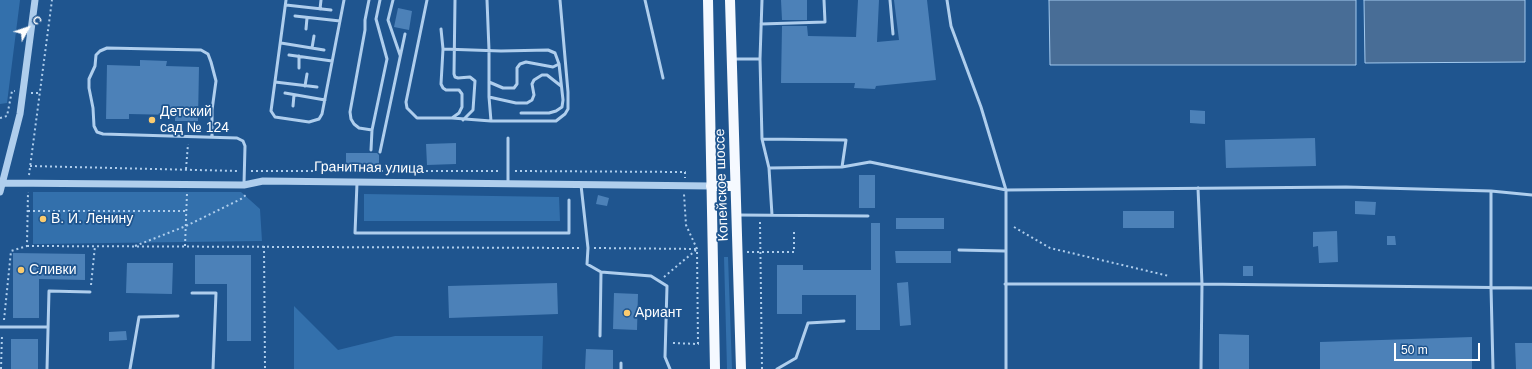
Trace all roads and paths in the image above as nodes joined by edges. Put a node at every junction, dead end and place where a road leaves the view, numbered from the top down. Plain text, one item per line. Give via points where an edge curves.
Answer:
1 (36, 0) edge
2 (286, 0) edge
3 (321, 0) edge
4 (344, 0) edge
5 (368, 0) edge
6 (380, 0) edge
7 (392, 0) edge
8 (427, 0) edge
9 (454, 0) edge
10 (487, 0) edge
11 (560, 0) edge
12 (645, 0) edge
13 (708, 0) edge
14 (730, 0) edge
15 (762, 0) edge
16 (824, 0) edge
17 (890, 0) edge
18 (947, 0) edge
19 (286, 5) junction
20 (320, 9) junction
21 (331, 10) dead end
22 (295, 16) dead end
23 (307, 18) junction
24 (340, 21) junction
25 (761, 24) junction
26 (306, 29) dead end
27 (441, 29) dead end
28 (405, 34) dead end
29 (893, 34) dead end
30 (314, 36) dead end
31 (281, 44) junction
32 (312, 48) junction
33 (443, 49) junction
34 (455, 49) junction
35 (324, 50) dead end
36 (489, 50) junction
37 (289, 55) dead end
38 (299, 56) junction
39 (400, 56) junction
40 (731, 58) junction
41 (760, 59) junction
42 (332, 62) junction
43 (559, 64) junction
44 (298, 68) dead end
45 (307, 74) dead end
46 (663, 78) dead end
47 (275, 82) junction
48 (489, 82) junction
49 (305, 86) junction
50 (561, 86) junction
51 (317, 87) dead end
52 (285, 93) dead end
53 (294, 95) junction
54 (489, 97) junction
55 (325, 100) junction
56 (292, 106) dead end
57 (521, 113) dead end
58 (452, 118) junction
59 (463, 120) junction
60 (491, 121) junction
61 (372, 130) junction
62 (188, 136) junction
63 (212, 137) junction
64 (508, 138) dead end
65 (762, 140) junction
66 (371, 150) dead end
67 (380, 152) dead end
68 (842, 167) junction
69 (769, 168) junction
70 (186, 169) dead end
71 (263, 181) junction
72 (357, 182) junction
73 (3, 183) junction
74 (508, 184) junction
75 (581, 184) junction
76 (187, 185) junction
77 (244, 185) junction
78 (711, 186) junction
79 (735, 186) junction
80 (1198, 188) junction
81 (1006, 190) junction
82 (1491, 191) junction
83 (0, 192) edge
84 (1532, 195) edge
85 (568, 200) dead end
86 (28, 211) dead end
87 (186, 211) junction
88 (736, 215) junction
89 (760, 215) junction
90 (772, 215) junction
91 (868, 216) dead end
92 (1006, 223) junction
93 (186, 226) junction
94 (794, 232) dead end
95 (27, 246) dead end
96 (95, 246) junction
97 (134, 246) junction
98 (186, 246) junction
99 (264, 246) junction
100 (588, 248) junction
101 (697, 249) junction
102 (959, 250) dead end
103 (761, 251) junction
104 (1005, 251) junction
105 (738, 252) junction
106 (601, 272) junction
107 (1172, 276) dead end
108 (659, 281) junction
109 (1005, 284) junction
110 (1202, 284) junction
111 (1491, 287) junction
112 (1532, 288) edge
113 (90, 292) joint
114 (192, 293) dead end
115 (178, 316) dead end
116 (844, 321) dead end
117 (0, 327) edge
118 (48, 328) junction
119 (600, 336) dead end
120 (666, 343) junction
121 (621, 363) dead end
122 (47, 369) edge
123 (130, 369) edge
124 (213, 369) edge
125 (265, 369) edge
126 (621, 369) edge
127 (670, 369) edge
128 (715, 369) edge
129 (741, 369) edge
130 (762, 369) edge
131 (777, 369) edge
132 (1006, 369) edge
133 (1201, 369) edge
134 (1493, 369) edge

1 - 73 street via 21,107
2 - 19 lane
3 - 20 lane
4 - 24 lane
5 - 61 lane via 350,112 354,124
6 - 61 lane via 376,19 387,59
7 - 39 lane via 388,20
8 - 58 lane via 406,102 407,108 417,118
9 - 34 lane
10 - 36 lane
11 - 60 lane via 568,109 556,121
12 - 46 lane
13 - 78 main road, Копейское шоссе
14 - 40 main road, Копейское шоссе
15 - 25 lane
16 - 25 lane via 825,22
17 - 29 lane
18 - 81 lane via 951,26
19 - 20 lane
19 - 31 lane
20 - 21 lane
22 - 23 lane
23 - 24 lane
23 - 26 lane
24 - 42 lane
25 - 41 lane
27 - 33 lane
28 - 39 lane
30 - 32 lane
31 - 32 lane
31 - 47 lane
32 - 35 lane
33 - 34 lane
33 - 58 lane via 441,84 446,90 459,90 462,94 462,107
34 - 36 lane
34 - 59 lane via 455,77 470,77 475,81 473,110
36 - 43 lane via 548,50 555,53
36 - 48 lane
37 - 38 lane
38 - 42 lane
38 - 44 lane
39 - 67 lane
40 - 41 lane
40 - 79 main road, Копейское шоссе
41 - 65 lane
42 - 55 lane
43 - 48 lane via 553,67 526,62 520,64 514,88 503,88
43 - 50 lane
45 - 49 lane
47 - 49 lane
47 - 55 lane via 271,111 275,117 314,121 322,114
48 - 54 lane
49 - 51 lane
50 - 54 lane via 542,74 534,80 534,95 527,103
50 - 57 lane via 562,106 556,111
52 - 53 lane
53 - 55 lane
53 - 56 lane
54 - 60 lane
58 - 59 lane
59 - 60 lane
61 - 66 lane
62 - 63 lane
62 - 63 lane via 97,132 89,88 96,55 107,48 201,50 208,54 216,81
62 - 70 path
63 - 77 lane via 237,138 243,141
64 - 74 lane
65 - 68 lane via 846,140
65 - 69 lane
68 - 69 lane
68 - 81 lane via 870,162
69 - 90 lane
71 - 72 street, Гранитная улица
71 - 77 street, Гранитная улица
71 - 93 path via 241,199
72 - 74 street, Гранитная улица
72 - 85 lane via 355,233 569,233
73 - 76 street, Гранитная улица
73 - 83 street
74 - 75 street, Гранитная улица
75 - 78 street, Гранитная улица
75 - 100 lane
76 - 77 street, Гранитная улица
76 - 87 path
78 - 79 main road, Гранитная улица
78 - 128 main road, Копейское шоссе
79 - 88 main road, Копейское шоссе
80 - 81 lane
80 - 82 lane via 1346,187
80 - 110 lane
81 - 92 lane
82 - 84 lane
82 - 111 lane
86 - 87 path
87 - 93 path
88 - 89 lane
88 - 105 main road, Копейское шоссе
89 - 90 lane
89 - 103 path
90 - 91 lane
92 - 104 lane
92 - 107 path via 1050,248
93 - 97 path
93 - 98 path
94 - 103 path via 794,252
95 - 96 path
96 - 97 path
96 - 113 path
97 - 98 path
98 - 99 path
99 - 100 path
99 - 125 path
100 - 101 path
100 - 106 lane via 587,264
101 - 108 path
101 - 120 path via 698,344
102 - 104 lane
103 - 105 path
103 - 130 path
104 - 109 lane
105 - 129 main road, Копейское шоссе
106 - 108 lane via 651,276
106 - 119 lane
108 - 120 lane via 667,286
109 - 110 lane
109 - 132 lane
110 - 111 lane
110 - 133 lane
111 - 112 lane
111 - 134 lane
113 - 118 lane via 49,291
114 - 124 lane via 216,293
115 - 123 lane via 139,317
116 - 131 lane via 808,323 796,358
117 - 118 lane
118 - 122 lane
120 - 127 lane via 665,357
121 - 126 lane

